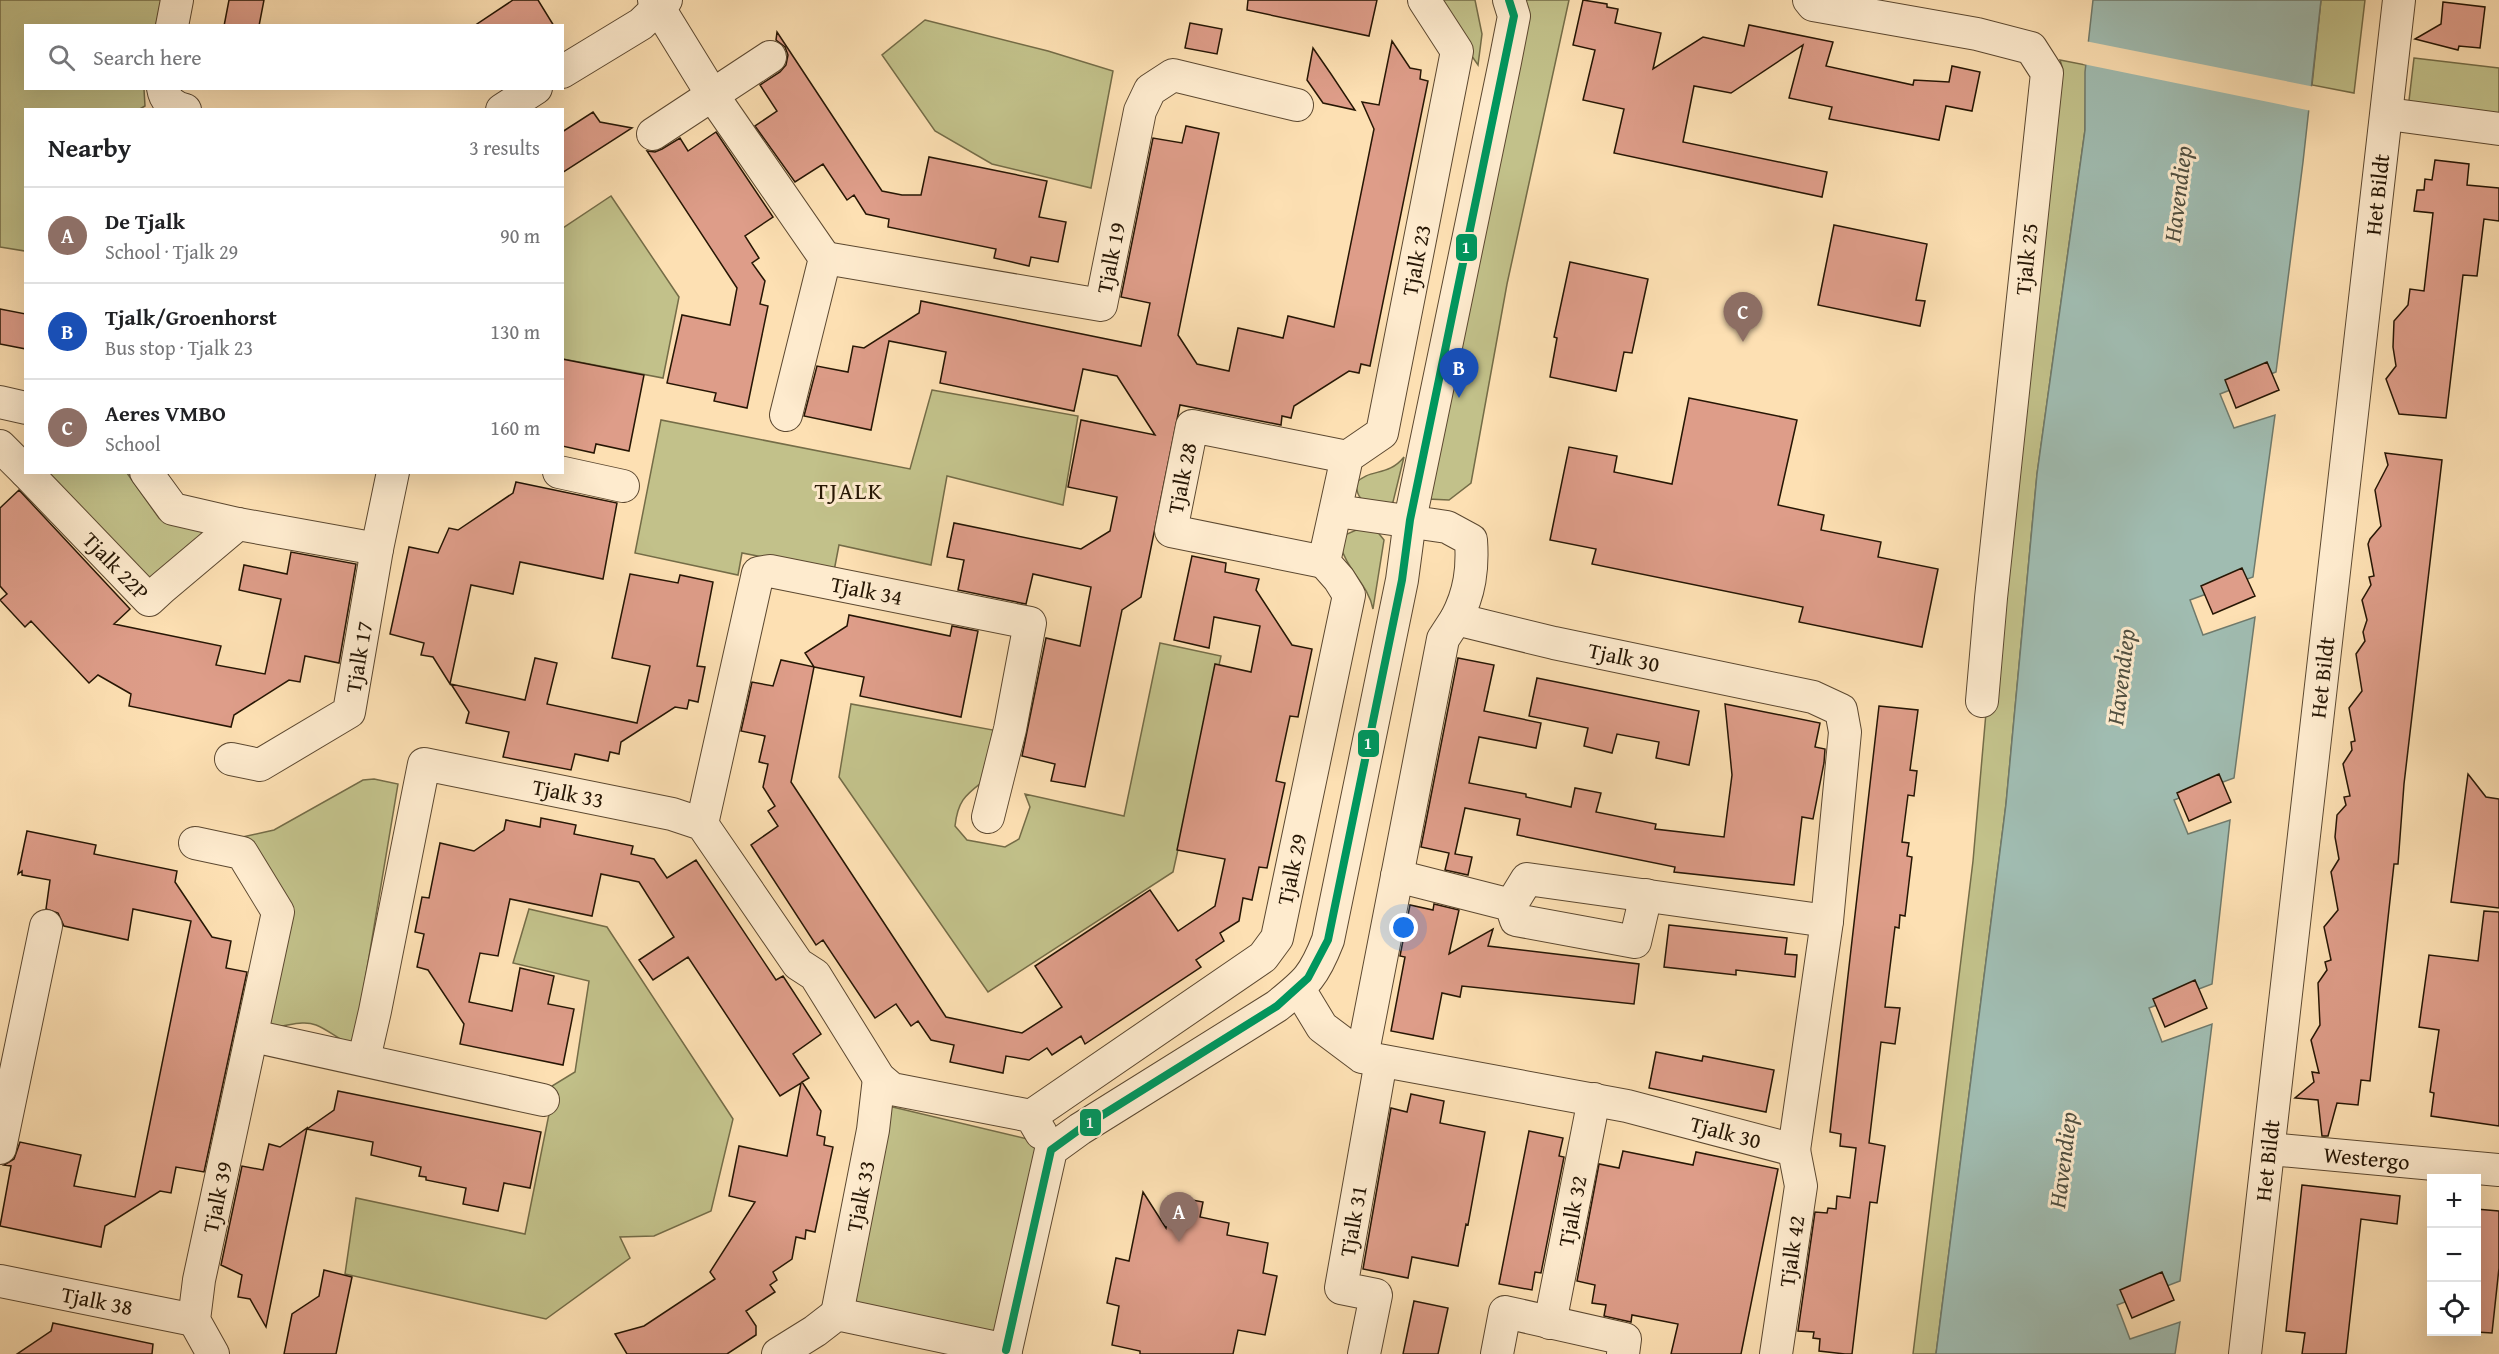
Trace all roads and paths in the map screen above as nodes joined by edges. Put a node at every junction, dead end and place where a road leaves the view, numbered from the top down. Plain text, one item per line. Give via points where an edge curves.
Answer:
1 (177, 0) edge
2 (1424, 0) edge
3 (1509, 0) edge
4 (1809, 0) edge
5 (2399, 0) edge
6 (659, 2) edge
7 (172, 24) edge
8 (770, 57) dead end
9 (564, 71) edge
10 (163, 90) edge
11 (533, 90) edge
12 (713, 96) junction
13 (1297, 105) dead end
14 (178, 108) edge
15 (505, 108) edge
16 (2388, 114) junction
17 (2499, 129) edge
18 (653, 134) dead end
19 (825, 258) junction
20 (0, 402) edge
21 (24, 408) edge
22 (786, 416) dead end
23 (0, 446) edge
24 (1347, 457) junction
25 (24, 463) edge
26 (564, 473) edge
27 (34, 474) edge
28 (147, 474) edge
29 (393, 474) edge
30 (623, 486) dead end
31 (1337, 511) junction
32 (1410, 520) junction
33 (238, 524) junction
34 (377, 549) junction
35 (1324, 562) junction
36 (1456, 619) junction
37 (1982, 701) dead end
38 (231, 759) dead end
39 (988, 818) dead end
40 (702, 824) junction
41 (195, 843) dead end
42 (1397, 876) junction
43 (1646, 895) junction
44 (1511, 905) junction
45 (1827, 921) junction
46 (46, 926) dead end
47 (1299, 989) junction
48 (253, 1036) junction
49 (364, 1059) junction
50 (1371, 1059) junction
51 (879, 1078) junction
52 (1594, 1099) junction
53 (543, 1100) dead end
54 (1031, 1116) junction
55 (0, 1149) edge
56 (2269, 1149) junction
57 (1051, 1150) junction
58 (1794, 1150) junction
59 (2499, 1170) edge
60 (0, 1281) edge
61 (837, 1314) junction
62 (194, 1320) junction
63 (1550, 1323) junction
64 (1008, 1352) edge
65 (213, 1354) edge
66 (778, 1354) edge
67 (1364, 1354) edge
68 (1497, 1354) edge
69 (1623, 1354) edge
70 (1776, 1354) edge
71 (2245, 1354) edge

1 - 7 street
2 - 24 street, Tjalk 23 via 1457,51 1382,433
3 - 32 street, Tjalk 23 via 1514,16 1506,62
4 - 37 street, Tjalk 25 via 1813,5 1977,34 2031,48 2047,74
5 - 16 street, Het Bildt
6 - 9 street via 641,24
6 - 12 street via 677,41
8 - 12 street
10 - 14 street
11 - 15 street
12 - 18 street
12 - 19 street
13 - 19 street, Tjalk 19 via 1173,75 1150,90 1140,111 1101,305
16 - 17 street
16 - 56 street, Het Bildt
19 - 22 street
20 - 21 street
23 - 25 street, Tjalk 22P
24 - 31 street
24 - 35 street, Tjalk 28 via 1192,426 1171,531
26 - 30 street
27 - 33 street, Tjalk 22P via 149,600
28 - 33 street via 173,509
29 - 34 street, Tjalk 17
31 - 32 street
31 - 35 street
32 - 36 street via 1447,527 1471,540 1473,563 1466,600
32 - 47 street via 1402,580 1328,940 1316,971
33 - 34 street
34 - 38 street, Tjalk 17 via 349,712 260,765
35 - 54 street, Tjalk 29 via 1349,595 1276,938 1263,957
36 - 42 street via 1443,639
36 - 45 street, Tjalk 30 via 1813,696 1841,710 1845,732
39 - 40 street, Tjalk 34 via 1010,729 1029,622 770,571 758,573
40 - 49 street, Tjalk 33 via 672,813 424,764
40 - 51 street via 798,964 815,975
41 - 48 street, Tjalk 39 via 242,854 278,912
42 - 44 street
42 - 50 street
43 - 44 street via 1527,879
43 - 44 street via 1635,942 1516,920
43 - 45 street
45 - 58 street, Tjalk 30
46 - 55 street
47 - 50 street, Tjalk 30 via 1322,1027
47 - 57 street
48 - 49 street
48 - 62 street, Tjalk 39 via 199,1280
49 - 53 street
50 - 52 street, Tjalk 30
50 - 67 street, Tjalk 31 via 1341,1288 1376,1295
51 - 54 street via 892,1089
51 - 61 street, Tjalk 33 via 873,1130
52 - 58 street, Tjalk 30
52 - 63 street, Tjalk 32
54 - 57 street
56 - 59 street, Westergo
56 - 71 street, Het Bildt
57 - 64 street
58 - 70 street, Tjalk 42 via 1801,1186
60 - 62 street, Tjalk 38
61 - 64 street
61 - 66 street
62 - 65 street
63 - 68 street via 1505,1312
63 - 69 street via 1625,1339

